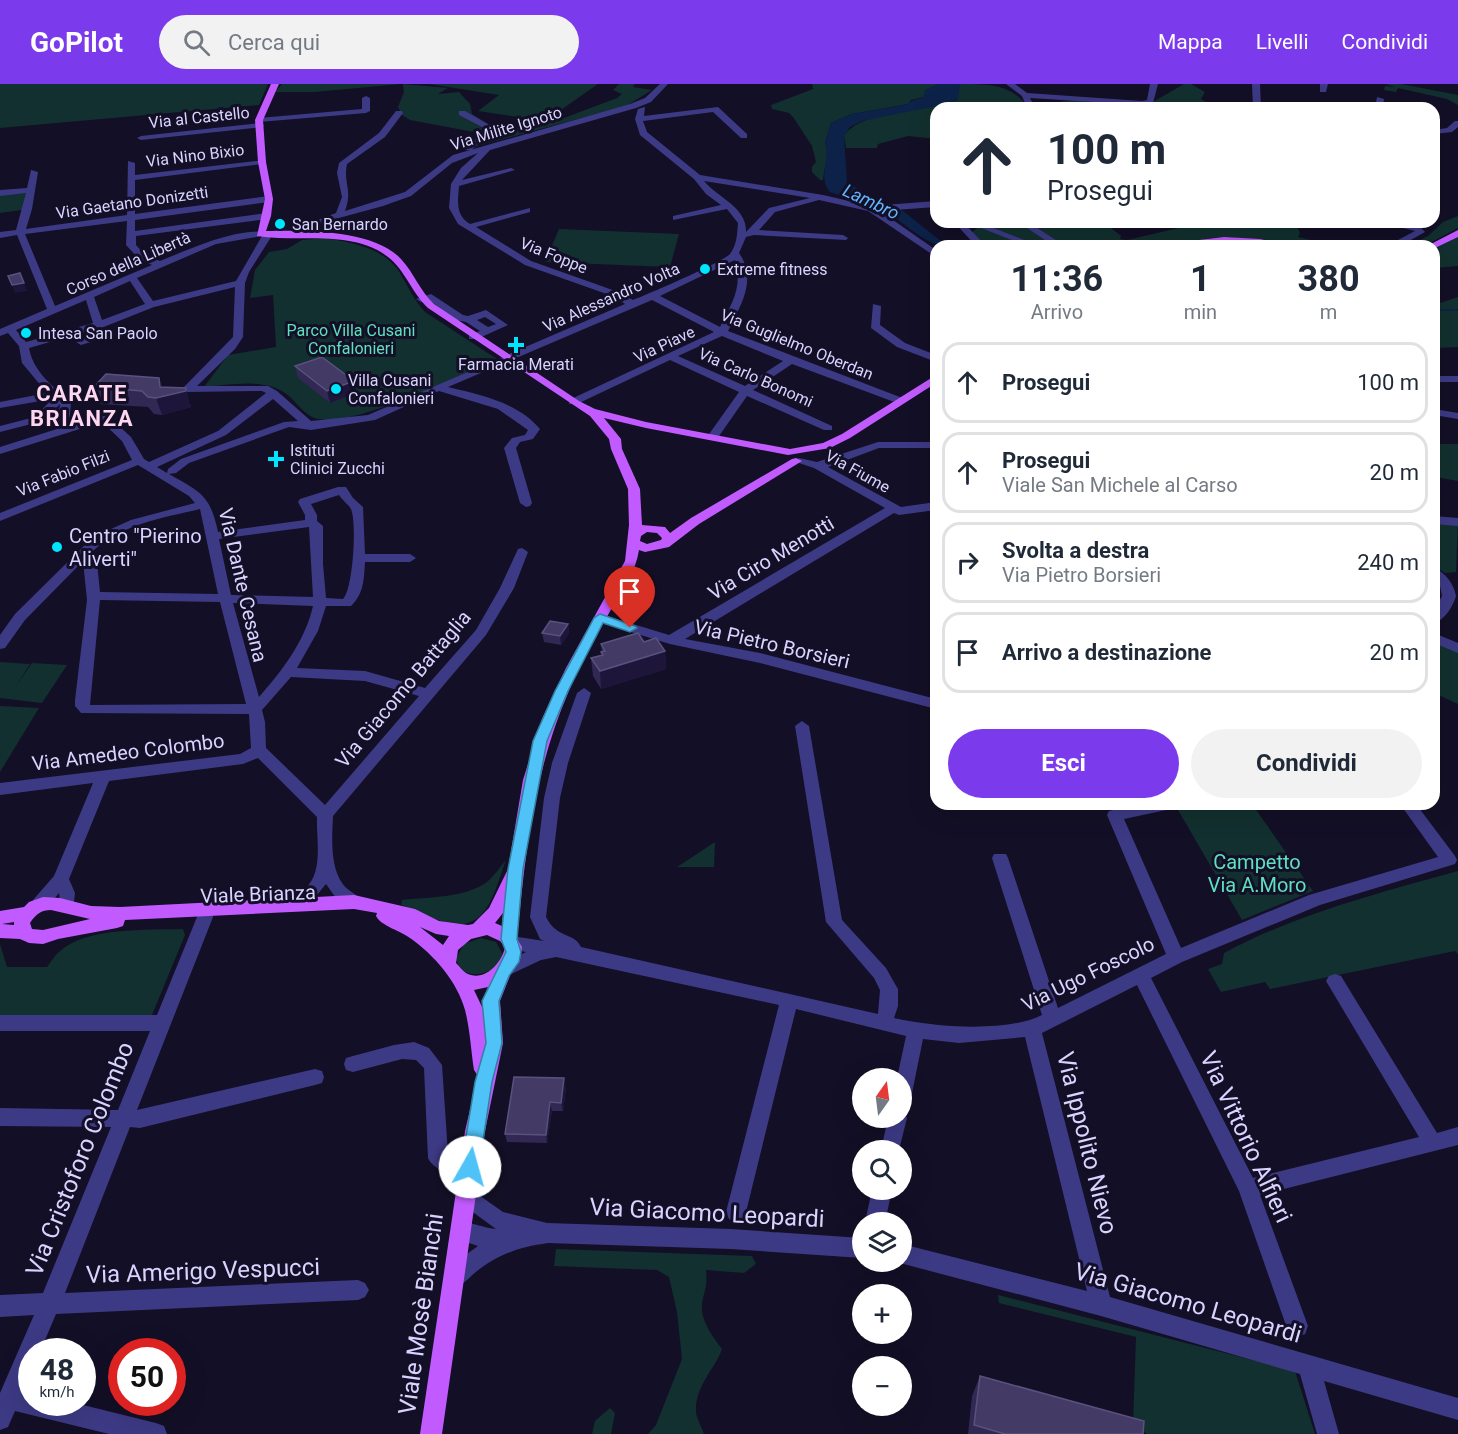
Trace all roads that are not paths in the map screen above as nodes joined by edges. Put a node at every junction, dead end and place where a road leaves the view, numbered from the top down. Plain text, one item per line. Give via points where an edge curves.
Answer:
1 (275, 84) edge
2 (664, 84) edge
3 (1010, 84) edge
4 (1154, 84) edge
5 (1256, 84) edge
6 (1025, 95) junction
7 (366, 98) dead end
8 (646, 101) junction
9 (1028, 102) edge
10 (1116, 102) edge
11 (1147, 102) edge
12 (1257, 102) edge
13 (399, 112) dead end
14 (462, 112) dead end
15 (639, 119) junction
16 (260, 123) junction
17 (1456, 127) edge
18 (1440, 131) edge
19 (744, 136) dead end
20 (141, 138) dead end
21 (491, 146) junction
22 (456, 157) junction
23 (262, 162) junction
24 (131, 163) dead end
25 (511, 170) dead end
26 (34, 172) dead end
27 (697, 177) junction
28 (131, 178) junction
29 (454, 184) junction
30 (30, 190) junction
31 (0, 193) edge
32 (823, 198) junction
33 (269, 199) junction
34 (930, 204) edge
35 (728, 206) junction
36 (875, 209) junction
37 (526, 210) dead end
38 (267, 216) junction
39 (339, 216) junction
40 (130, 217) junction
41 (676, 218) dead end
42 (213, 223) junction
43 (468, 227) junction
44 (964, 228) edge
45 (986, 228) edge
46 (1032, 228) edge
47 (1413, 228) edge
48 (20, 232) junction
49 (748, 233) junction
50 (1458, 233) edge
51 (131, 234) junction
52 (264, 234) junction
53 (294, 234) junction
54 (0, 235) edge
55 (843, 238) dead end
56 (975, 240) edge
57 (1019, 240) edge
58 (1050, 240) edge
59 (1210, 240) edge
60 (1246, 240) edge
61 (1405, 240) edge
62 (213, 242) junction
63 (1440, 242) edge
64 (930, 250) edge
65 (735, 254) junction
66 (161, 265) junction
67 (132, 277) junction
68 (240, 282) junction
69 (89, 296) junction
70 (652, 296) junction
71 (422, 298) junction
72 (632, 304) junction
73 (151, 305) junction
74 (876, 306) dead end
75 (53, 312) junction
76 (464, 318) junction
77 (97, 325) junction
78 (5, 331) edge
79 (487, 332) junction
80 (722, 332) junction
81 (473, 337) junction
82 (81, 342) dead end
83 (24, 346) junction
84 (507, 357) junction
85 (671, 357) junction
86 (930, 357) edge
87 (791, 360) junction
88 (1440, 379) edge
89 (1458, 380) edge
90 (930, 382) edge
91 (438, 388) junction
92 (746, 391) junction
93 (273, 393) junction
94 (57, 397) junction
95 (901, 401) junction
96 (0, 405) edge
97 (581, 407) junction
98 (1440, 413) edge
99 (1458, 417) edge
100 (307, 424) junction
101 (646, 425) junction
102 (828, 428) dead end
103 (0, 429) edge
104 (63, 430) junction
105 (319, 435) dead end
106 (713, 438) junction
107 (615, 441) junction
108 (930, 445) dead end
109 (0, 451) edge
110 (792, 457) junction
111 (818, 466) junction
112 (147, 467) junction
113 (175, 477) junction
114 (526, 503) dead end
115 (204, 504) junction
116 (930, 507) edge
117 (892, 509) junction
118 (0, 517) edge
119 (636, 517) junction
120 (1440, 520) edge
121 (695, 521) junction
122 (1458, 522) edge
123 (311, 523) junction
124 (653, 528) junction
125 (212, 536) junction
126 (633, 539) junction
127 (660, 546) junction
128 (522, 552) dead end
129 (86, 554) junction
130 (360, 558) junction
131 (410, 558) dead end
132 (630, 565) junction
133 (1440, 579) edge
134 (93, 596) junction
135 (225, 598) junction
136 (320, 602) junction
137 (1440, 613) edge
138 (600, 618) junction
139 (670, 640) junction
140 (1440, 640) edge
141 (0, 645) edge
142 (1458, 649) edge
143 (286, 672) junction
144 (584, 693) dead end
145 (429, 694) junction
146 (930, 702) edge
147 (254, 709) junction
148 (802, 726) dead end
149 (259, 750) junction
150 (103, 777) junction
151 (0, 789) edge
152 (1138, 810) edge
153 (1412, 810) edge
154 (325, 815) junction
155 (327, 857) junction
156 (1000, 858) dead end
157 (515, 869) junction
158 (61, 879) junction
159 (354, 902) junction
160 (290, 904) junction
161 (68, 907) junction
162 (34, 909) junction
163 (205, 917) junction
164 (0, 918) edge
165 (0, 930) edge
166 (473, 930) junction
167 (24, 932) junction
168 (57, 932) junction
169 (510, 941) junction
170 (558, 950) junction
171 (579, 953) junction
172 (1176, 957) junction
173 (447, 960) junction
174 (504, 972) junction
175 (1140, 974) junction
176 (460, 978) junction
177 (1335, 981) dead end
178 (789, 1000) junction
179 (1052, 1018) junction
180 (884, 1022) junction
181 (0, 1023) edge
182 (162, 1023) junction
183 (1032, 1029) junction
184 (916, 1031) junction
185 (354, 1064) dead end
186 (908, 1068) edge
187 (315, 1077) dead end
188 (484, 1082) junction
189 (0, 1117) edge
190 (124, 1118) junction
191 (1458, 1136) edge
192 (1432, 1142) junction
193 (470, 1167) junction
194 (1248, 1189) junction
195 (466, 1195) junction
196 (736, 1212) dead end
197 (461, 1231) junction
198 (548, 1233) junction
199 (518, 1238) junction
200 (852, 1247) edge
201 (912, 1257) edge
202 (454, 1278) junction
203 (358, 1290) dead end
204 (50, 1303) junction
205 (1101, 1305) junction
206 (0, 1306) edge
207 (1297, 1326) dead end
208 (1308, 1365) junction
209 (5, 1409) edge
210 (1458, 1409) edge
211 (156, 1434) edge
212 (431, 1434) edge
213 (1328, 1434) edge

1 - 16 main road
2 - 8 street, Via Milite Ignoto
3 - 6 street
4 - 11 street
5 - 12 street
6 - 9 street
6 - 10 street
7 - 16 street, Via al Castello via 366,111
8 - 15 street
8 - 21 street, Via Milite Ignoto
13 - 39 street via 382,135 343,163 346,196
14 - 22 street via 494,130
15 - 19 street via 715,109
15 - 27 street via 650,141
16 - 20 street, Via al Castello
16 - 23 main road
17 - 18 street
21 - 22 street, Via Milite Ignoto
21 - 29 street
22 - 39 street, Via Milite Ignoto via 408,194
23 - 28 street, Via Nino Bixio
23 - 33 main road
24 - 28 street
25 - 29 street
26 - 30 street
27 - 32 street
27 - 35 street
28 - 40 street
29 - 43 street, Via Foppe via 453,208
30 - 31 street
30 - 48 street
32 - 36 street
32 - 49 street via 772,210
33 - 38 main road
33 - 40 street, Via Gaetano Donizetti
34 - 36 street
35 - 41 street
35 - 49 street
36 - 64 street
37 - 43 street, Via Foppe
38 - 42 street
38 - 52 main road
39 - 53 street, Via Milite Ignoto
40 - 48 street, Via Gaetano Donizetti
40 - 51 street
42 - 51 street
42 - 62 street
43 - 72 street, Via Foppe via 528,263 618,295
44 - 56 street
45 - 57 street
46 - 58 street
47 - 61 street via 1420,232
48 - 54 street, Via Gaetano Donizetti
48 - 75 street
49 - 55 street
49 - 65 street
50 - 63 main road
51 - 66 street via 134,251
52 - 53 main road
52 - 62 street, Corso della Libertà
52 - 68 street
53 - 71 main road via 344,238 384,250 405,268
59 - 60 main road
62 - 66 street, Corso della Libertà
65 - 70 street, Via Alessandro Volta via 722,264
65 - 80 street, Via Piave via 744,282
66 - 67 street, Corso della Libertà
67 - 69 street, Corso della Libertà
67 - 73 street
68 - 73 street
68 - 93 street via 238,337 187,389 249,387
69 - 75 street, Corso della Libertà
69 - 77 street
70 - 72 street, Via Alessandro Volta
70 - 80 street, Via Guglielmo Oberdan
71 - 76 street via 431,297
71 - 81 main road
72 - 84 street, Via Alessandro Volta
73 - 77 street
74 - 86 street via 875,326 901,345
75 - 78 street, Corso della Libertà
76 - 79 street
76 - 79 street via 486,313 503,325
77 - 82 street via 100,336
77 - 83 street
78 - 83 street
79 - 81 street
80 - 85 street, Via Piave
80 - 87 street, Via Guglielmo Oberdan
81 - 84 main road
83 - 94 street via 27,363
84 - 91 street, Via Alessandro Volta
84 - 97 main road
85 - 92 street, Via Carlo Bonomi
85 - 97 street, Via Piave
87 - 92 street
87 - 95 street, Via Guglielmo Oberdan
88 - 89 street
90 - 95 main road
91 - 100 street, Via Alessandro Volta via 371,418
91 - 114 street via 487,400 525,418 534,429 529,437 516,440 510,448
92 - 102 street, Via Carlo Bonomi
92 - 106 street
93 - 100 street
93 - 112 street, Via Fabio Filzi via 222,433
94 - 96 street
94 - 103 street via 39,419
94 - 104 street via 66,403
95 - 110 main road via 846,436
97 - 101 main road
97 - 107 main road via 580,413 603,439
98 - 99 street
100 - 105 street
100 - 113 street, Via Alessandro Volta via 288,424 185,461
101 - 106 main road
101 - 107 main road via 627,428
104 - 109 street
104 - 112 street via 104,418 127,439
106 - 110 main road
107 - 119 main road via 634,491
108 - 111 street via 878,445
110 - 111 street, Via Fiume
110 - 121 main road via 770,476
111 - 117 street, Via Fiume
112 - 113 street, Via Dante Cesana
112 - 118 street, Via Fabio Filzi
113 - 115 street, Via Dante Cesana
115 - 125 street, Via Dante Cesana
115 - 129 street via 120,528 97,540
116 - 117 street, Via Fiume
117 - 139 street, Via Ciro Menotti
119 - 124 main road
119 - 126 main road
120 - 122 street
121 - 124 main road
121 - 127 main road
123 - 125 street
123 - 130 street via 304,502 342,490 357,507
123 - 136 street via 317,526
124 - 126 main road via 640,530
124 - 127 main road via 667,535
125 - 135 street, Via Dante Cesana
126 - 127 main road via 640,547
126 - 132 main road
127 - 132 main road
128 - 145 street, Via Giacomo Battaglia via 507,588 481,632
129 - 134 street via 92,561
129 - 141 street via 20,617
130 - 131 street
130 - 136 street via 352,600
132 - 138 main road
133 - 137 street via 1449,593 1449,603
134 - 135 street
134 - 147 street via 82,706 92,711
135 - 136 street
135 - 147 street, Via Dante Cesana
136 - 143 street via 316,621
138 - 139 street, Via Pietro Borsieri
138 - 157 main road via 565,682 540,741
139 - 146 street, Via Pietro Borsieri via 760,658
140 - 142 street
143 - 145 street via 365,676
143 - 147 street via 275,690
144 - 171 street via 552,798 538,917 546,934
145 - 154 street, Via Giacomo Battaglia
147 - 149 street, Via Dante Cesana
148 - 180 street via 834,922 889,988
149 - 150 street, Via Amedeo Colombo via 243,759
149 - 154 street
150 - 151 street, Via Amedeo Colombo
150 - 158 street
152 - 172 street via 1115,815
153 - 172 street, Via Ugo Foscolo via 1449,860 1315,900
154 - 155 street
155 - 159 street via 334,887
155 - 160 street via 315,890
156 - 179 street
157 - 166 main road via 495,912
157 - 169 main road
158 - 161 street
158 - 162 street
159 - 160 main road, Viale Brianza
159 - 166 main road, Viale Brianza via 415,916 436,927
160 - 161 main road, Viale Brianza via 120,914
161 - 162 main road, Viale Brianza via 55,902
161 - 168 main road via 67,923
162 - 164 main road, Viale Brianza
162 - 167 main road via 22,923
163 - 168 main road, Viale Brianza via 119,920
163 - 173 main road, Viale Brianza via 357,911 404,924
163 - 182 street, Via Cristoforo Colombo
165 - 167 main road, Viale Brianza
166 - 169 main road via 496,930
166 - 173 main road via 450,946
167 - 168 main road, Viale Brianza via 36,938
169 - 170 street, Via Ugo Foscolo
169 - 174 main road via 514,952
170 - 171 street, Via Ugo Foscolo
170 - 174 street, Via Ugo Foscolo via 538,954
171 - 178 street, Via Ugo Foscolo
172 - 175 street, Via Ugo Foscolo
173 - 176 main road via 451,971
174 - 176 main road via 486,981
174 - 188 main road, Viale Mosè Bianchi via 490,1001 494,1043
175 - 179 street, Via Ugo Foscolo
175 - 194 street, Via Vittorio Alfieri
176 - 188 main road, Viale Mosè Bianchi via 476,1017
177 - 192 street
178 - 180 street, Via Ugo Foscolo
178 - 196 street
179 - 183 street, Via Ugo Foscolo
180 - 184 street, Via Ugo Foscolo
181 - 182 street
182 - 190 street, Via Cristoforo Colombo
183 - 184 street, Via Ugo Foscolo via 959,1035
183 - 205 street, Via Ippolito Nievo
184 - 186 street
185 - 193 street via 401,1051 414,1050 426,1056 433,1065 438,1158
187 - 190 street via 145,1118
188 - 193 main road, Viale Mosè Bianchi
189 - 190 street
190 - 204 street, Via Cristoforo Colombo
191 - 192 street
192 - 194 street
193 - 195 main road, Viale Mosè Bianchi
194 - 207 street, Via Vittorio Alfieri
195 - 197 main road, Viale Mosè Bianchi
195 - 198 street, Via Giacomo Leopardi via 498,1220
197 - 199 street, Via Giacomo Leopardi via 483,1239
197 - 202 main road, Viale Mosè Bianchi
198 - 199 street, Via Giacomo Leopardi
198 - 200 street, Via Giacomo Leopardi
199 - 202 street, Via Giacomo Leopardi via 478,1256
201 - 205 street, Via Giacomo Leopardi
202 - 212 main road, Viale Mosè Bianchi
203 - 204 street, Via Amerigo Vespucci
204 - 206 street, Via Amerigo Vespucci
204 - 209 street, Via Cristoforo Colombo
205 - 208 street, Via Giacomo Leopardi
208 - 210 street, Via Giacomo Leopardi
208 - 213 street
209 - 211 street

